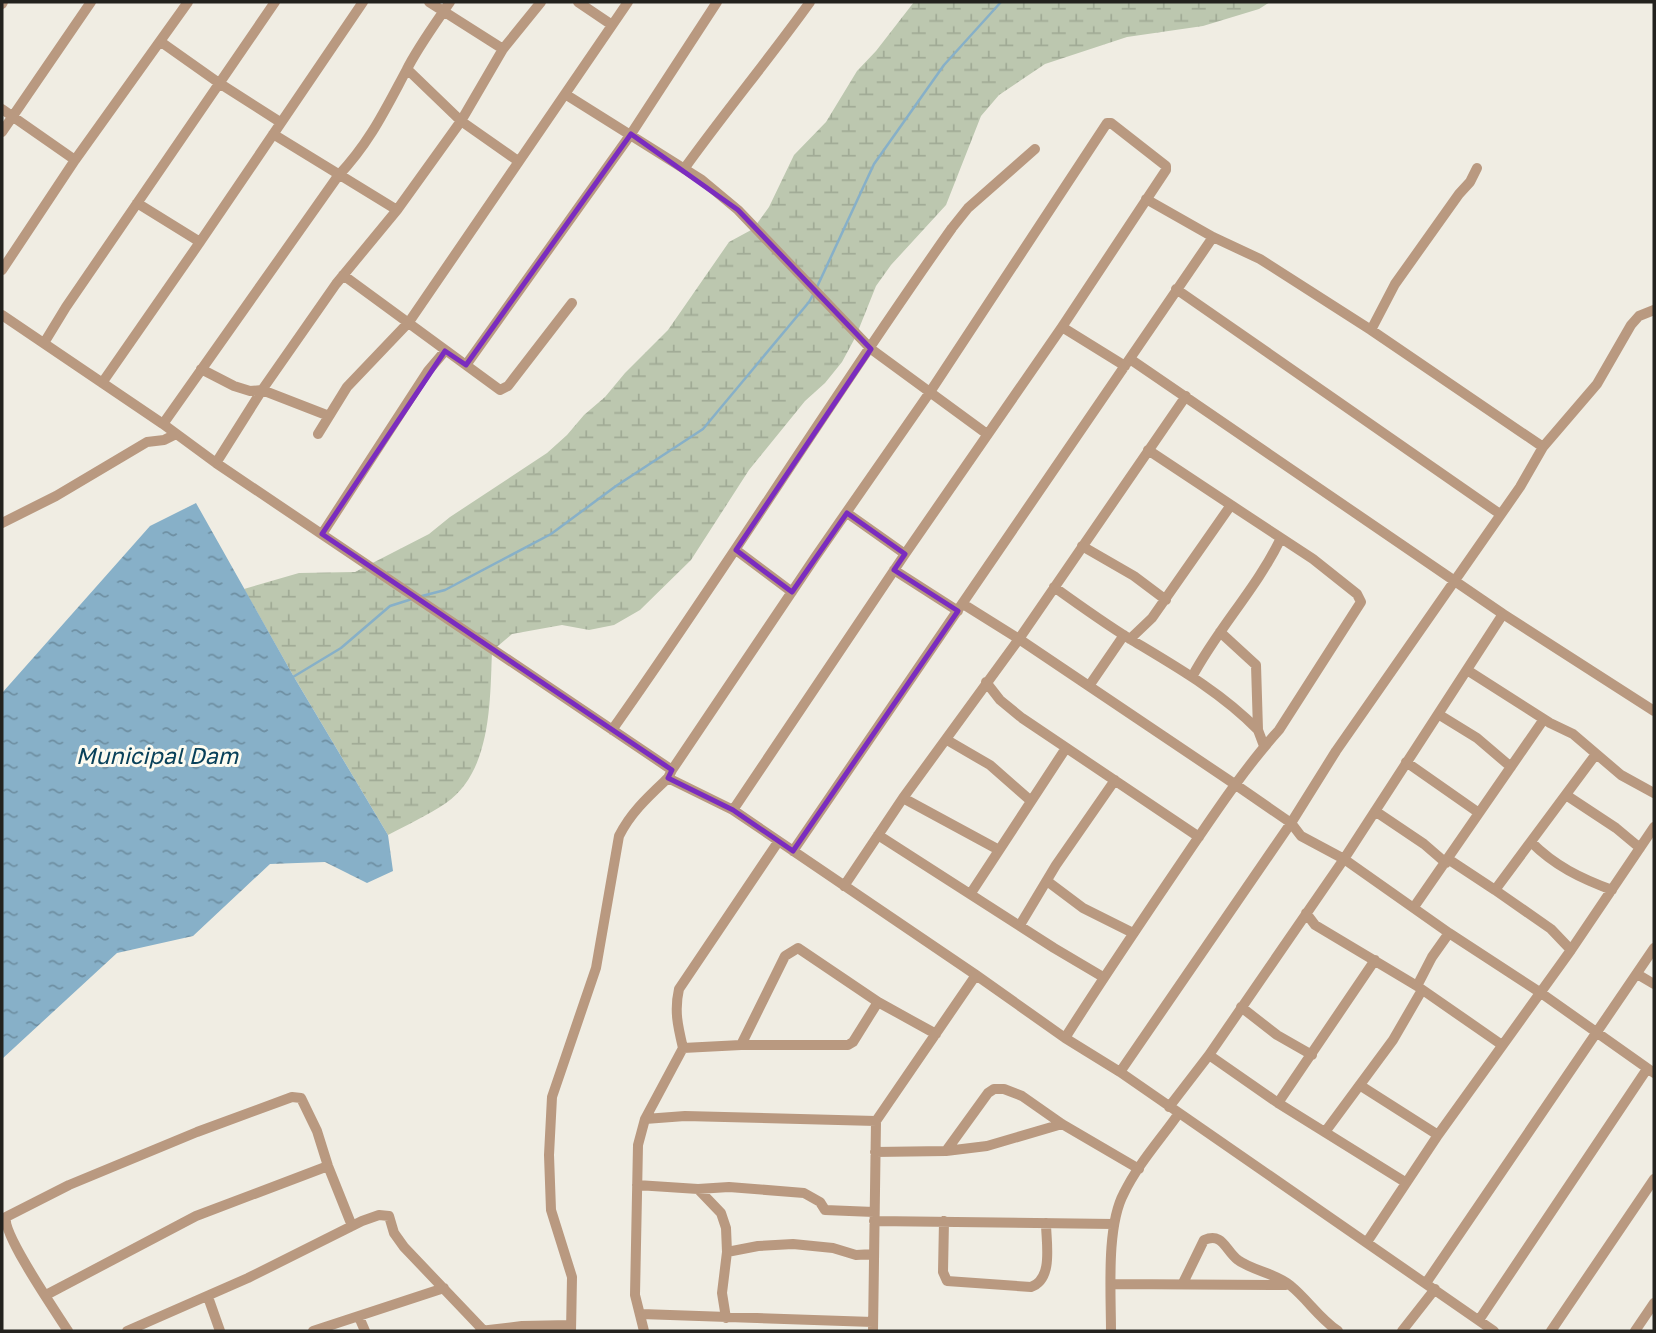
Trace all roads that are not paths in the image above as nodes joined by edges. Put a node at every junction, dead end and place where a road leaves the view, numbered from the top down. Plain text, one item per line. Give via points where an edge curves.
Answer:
1 (91, 2) edge
2 (188, 2) edge
3 (275, 2) edge
4 (363, 2) edge
5 (429, 2) edge
6 (541, 2) edge
7 (578, 2) edge
8 (628, 2) edge
9 (718, 2) edge
10 (810, 2) edge
11 (447, 6) edge
12 (612, 25) junction
13 (161, 42) junction
14 (503, 49) junction
15 (407, 69) junction
16 (219, 83) junction
17 (565, 94) junction
18 (2, 109) edge
19 (13, 117) junction
20 (461, 121) junction
21 (281, 122) junction
22 (2, 132) edge
23 (273, 134) junction
24 (631, 134) junction
25 (1035, 149) dead end
26 (75, 160) junction
27 (518, 161) junction
28 (1477, 168) dead end
29 (684, 169) junction
30 (338, 176) junction
31 (1146, 198) junction
32 (137, 203) junction
33 (397, 210) junction
34 (1213, 237) junction
35 (200, 242) junction
36 (2, 270) edge
37 (343, 275) junction
38 (1176, 289) junction
39 (572, 303) dead end
40 (1654, 310) edge
41 (2, 315) edge
42 (409, 322) junction
43 (1062, 327) junction
44 (1371, 330) junction
45 (44, 343) junction
46 (870, 349) junction
47 (444, 351) junction
48 (1128, 362) junction
49 (466, 365) junction
50 (201, 369) junction
51 (102, 383) junction
52 (262, 390) junction
53 (930, 392) junction
54 (1186, 396) junction
55 (329, 416) junction
56 (163, 424) junction
57 (987, 433) junction
58 (176, 434) junction
59 (318, 434) dead end
60 (1543, 447) junction
61 (1148, 450) junction
62 (215, 463) junction
63 (1231, 505) junction
64 (847, 513) junction
65 (1500, 514) junction
66 (2, 523) edge
67 (321, 534) junction
68 (1282, 538) junction
69 (1082, 546) junction
70 (736, 550) junction
71 (905, 554) junction
72 (894, 570) junction
73 (1456, 581) junction
74 (1054, 587) junction
75 (792, 592) junction
76 (1166, 600) junction
77 (960, 608) junction
78 (1503, 614) junction
79 (1220, 632) junction
80 (1127, 637) junction
81 (1019, 639) junction
82 (1466, 670) junction
83 (1192, 677) junction
84 (986, 682) junction
85 (1089, 686) junction
86 (1654, 711) edge
87 (1438, 714) junction
88 (1544, 719) junction
89 (612, 730) junction
90 (1258, 730) junction
91 (947, 740) junction
92 (1264, 746) junction
93 (1066, 748) junction
94 (1596, 754) junction
95 (1406, 762) junction
96 (1511, 767) junction
97 (670, 774) junction
98 (1115, 780) junction
99 (1236, 785) junction
100 (1654, 793) edge
101 (1566, 795) junction
102 (903, 797) junction
103 (1031, 801) junction
104 (733, 810) junction
105 (1375, 811) junction
106 (1479, 813) junction
107 (1290, 823) junction
108 (1654, 827) edge
109 (878, 835) junction
110 (1199, 836) junction
111 (778, 842) junction
112 (1531, 842) junction
113 (1640, 848) junction
114 (999, 850) junction
115 (793, 851) junction
116 (1344, 859) junction
117 (1447, 861) junction
118 (1047, 881) junction
119 (844, 886) junction
120 (1495, 890) junction
121 (1612, 890) junction
122 (971, 893) junction
123 (1414, 907) junction
124 (1306, 913) junction
125 (1020, 925) junction
126 (1133, 933) junction
127 (1449, 933) junction
128 (1654, 948) edge
129 (1571, 950) junction
130 (1376, 960) junction
131 (1637, 974) junction
132 (976, 975) junction
133 (1103, 977) junction
134 (1654, 985) edge
135 (1420, 988) junction
136 (1541, 993) junction
137 (878, 1002) junction
138 (1241, 1007) junction
139 (1596, 1032) junction
140 (936, 1034) junction
141 (1065, 1038) junction
142 (741, 1045) junction
143 (1502, 1045) junction
144 (683, 1048) junction
145 (1209, 1055) junction
146 (1312, 1055) junction
147 (1651, 1071) edge
148 (1120, 1072) junction
149 (1361, 1086) junction
150 (1278, 1103) junction
151 (1169, 1107) junction
152 (1180, 1113) junction
153 (645, 1119) junction
154 (876, 1121) junction
155 (1062, 1124) junction
156 (1325, 1132) junction
157 (1438, 1135) junction
158 (946, 1151) junction
159 (875, 1152) junction
160 (328, 1166) junction
161 (1139, 1169) junction
162 (1654, 1179) edge
163 (1405, 1182) junction
164 (637, 1185) junction
165 (698, 1189) junction
166 (874, 1217) junction
167 (944, 1221) junction
168 (1046, 1223) junction
169 (1114, 1224) junction
170 (352, 1226) junction
171 (1367, 1242) junction
172 (727, 1252) junction
173 (874, 1254) junction
174 (1183, 1283) junction
175 (1111, 1284) junction
176 (1290, 1285) junction
177 (1430, 1286) junction
178 (444, 1288) junction
179 (46, 1295) junction
180 (208, 1297) junction
181 (1654, 1303) edge
182 (641, 1314) junction
183 (359, 1317) junction
184 (726, 1318) junction
185 (1479, 1320) junction
186 (873, 1326) edge
187 (571, 1328) edge
188 (519, 1329) edge
189 (68, 1331) edge
190 (127, 1331) edge
191 (220, 1331) edge
192 (313, 1331) edge
193 (365, 1331) edge
194 (482, 1331) edge
195 (644, 1331) edge
196 (1111, 1331) edge
197 (1338, 1331) edge
198 (1402, 1331) edge
199 (1494, 1331) edge
200 (1551, 1331) edge
201 (1635, 1331) edge

1 - 19 street
2 - 13 street
3 - 16 street
4 - 21 street
5 - 11 street
6 - 14 street
7 - 12 street
8 - 12 street
9 - 24 street
10 - 29 street
11 - 14 street
11 - 15 street
12 - 17 street
13 - 16 street
13 - 26 street
14 - 20 street
15 - 20 street
15 - 30 street via 375,131
16 - 21 street
16 - 32 street
17 - 24 street
17 - 27 street
18 - 19 street
19 - 22 street
19 - 26 street
20 - 27 street
20 - 33 street
21 - 23 street
23 - 30 street
23 - 35 street
24 - 29 street
24 - 49 street
25 - 46 street via 968,208
26 - 36 street
27 - 42 street
28 - 44 street via 1395,284
29 - 46 street via 738,210
30 - 33 street
30 - 50 street
31 - 34 street
31 - 43 street
31 - 53 street via 1167,166 1107,123
32 - 35 street
32 - 45 street
33 - 37 street
34 - 38 street
34 - 44 street via 1260,259
35 - 51 street
37 - 42 street
37 - 52 street
38 - 48 street
38 - 65 street
39 - 49 street via 503,389
40 - 60 street via 1631,325 1597,384
41 - 45 street
42 - 47 street
42 - 55 street via 347,387
43 - 48 street
43 - 57 street
44 - 60 street
45 - 51 street
46 - 53 street
46 - 70 street
47 - 49 street
47 - 67 street
48 - 54 street
48 - 77 street
50 - 52 street via 234,386
50 - 56 street
51 - 56 street
52 - 55 street
52 - 62 street
53 - 57 street
53 - 64 street
54 - 61 street
54 - 73 street
55 - 59 street
56 - 58 street
57 - 71 street
58 - 62 street
58 - 66 street via 147,442
60 - 65 street
61 - 63 street
61 - 69 street
62 - 67 street
63 - 68 street
63 - 76 street
64 - 71 street
64 - 75 street
65 - 73 street
67 - 89 street
68 - 79 street via 1266,569
68 - 92 street via 1357,594 1361,602 1279,730
69 - 74 street
69 - 76 street
70 - 75 street
70 - 89 street
71 - 72 street
72 - 77 street
72 - 104 street
73 - 78 street
73 - 107 street
74 - 80 street
74 - 81 street
75 - 97 street
76 - 80 street
77 - 81 street
77 - 115 street
78 - 82 street
78 - 86 street
79 - 83 street
79 - 90 street via 1256,665
80 - 83 street
80 - 85 street
81 - 84 street
81 - 85 street
82 - 87 street
82 - 88 street
83 - 90 street
84 - 91 street
84 - 93 street via 1007,706
85 - 99 street
87 - 95 street
87 - 96 street via 1478,738
88 - 94 street via 1573,734
88 - 96 street
89 - 97 street
90 - 92 street
91 - 102 street
91 - 103 street via 990,765
92 - 99 street
93 - 98 street
93 - 103 street
94 - 100 street
94 - 101 street
95 - 105 street
95 - 106 street
96 - 106 street
97 - 104 street
97 - 187 street via 638,806 619,836 596,968 552,1097 551,1210 572,1278
98 - 110 street
98 - 118 street
99 - 107 street
99 - 110 street
101 - 112 street
101 - 113 street
102 - 109 street
102 - 114 street
103 - 114 street
104 - 111 street
105 - 116 street
105 - 117 street
106 - 117 street
107 - 116 street via 1301,836
107 - 148 street
108 - 113 street
109 - 119 street
109 - 122 street
110 - 126 street
111 - 115 street
111 - 144 street via 679,989 675,1006
112 - 120 street
112 - 121 street via 1562,868
113 - 121 street
114 - 122 street
115 - 119 street
116 - 123 street
116 - 124 street
117 - 120 street
117 - 123 street
118 - 125 street
118 - 126 street via 1083,908
119 - 132 street
120 - 129 street via 1551,929
121 - 129 street
122 - 125 street
123 - 127 street
124 - 130 street via 1315,925
124 - 138 street
125 - 133 street
126 - 133 street
127 - 135 street via 1432,957
127 - 136 street
128 - 131 street
129 - 136 street
130 - 135 street
130 - 146 street
131 - 134 street
131 - 139 street
132 - 140 street
132 - 141 street
133 - 141 street
135 - 143 street
135 - 149 street
136 - 139 street
136 - 143 street
137 - 140 street
137 - 142 street via 848,1045
137 - 142 street via 795,949 785,956
138 - 145 street
138 - 146 street
139 - 147 street
139 - 177 street
140 - 154 street
141 - 148 street
142 - 144 street
143 - 157 street
144 - 153 street
145 - 150 street
145 - 151 street
146 - 150 street
147 - 185 street
148 - 151 street
149 - 156 street
149 - 157 street
150 - 156 street
151 - 152 street
152 - 161 street
152 - 171 street
153 - 154 street
153 - 164 street via 638,1145
154 - 159 street
155 - 158 street via 987,1146
155 - 158 street via 1022,1096 994,1089
155 - 161 street
156 - 163 street
157 - 163 street
158 - 159 street
159 - 166 street
160 - 170 street
160 - 179 street via 196,1216
160 - 179 street via 304,1101 295,1096 69,1185 5,1220
161 - 169 street via 1124,1192
162 - 200 street
163 - 171 street
164 - 165 street
164 - 182 street via 635,1295
165 - 166 street via 804,1193 825,1210
165 - 172 street via 720,1213
166 - 167 street
166 - 173 street
167 - 168 street
167 - 168 street via 943,1272 947,1281 1031,1287 1046,1271
168 - 169 street
169 - 175 street
170 - 178 street via 379,1215 389,1216 404,1247
170 - 180 street
171 - 177 street
172 - 173 street via 793,1244
172 - 184 street via 722,1293
173 - 186 street
174 - 175 street
174 - 176 street
174 - 176 street via 1204,1240 1212,1237 1220,1239 1238,1260
175 - 196 street
176 - 197 street
177 - 185 street
177 - 198 street
178 - 183 street
178 - 194 street
179 - 189 street
180 - 190 street
180 - 191 street
181 - 201 street
182 - 184 street
182 - 195 street
183 - 192 street
183 - 193 street
184 - 186 street
185 - 199 street
187 - 188 street
188 - 194 street

